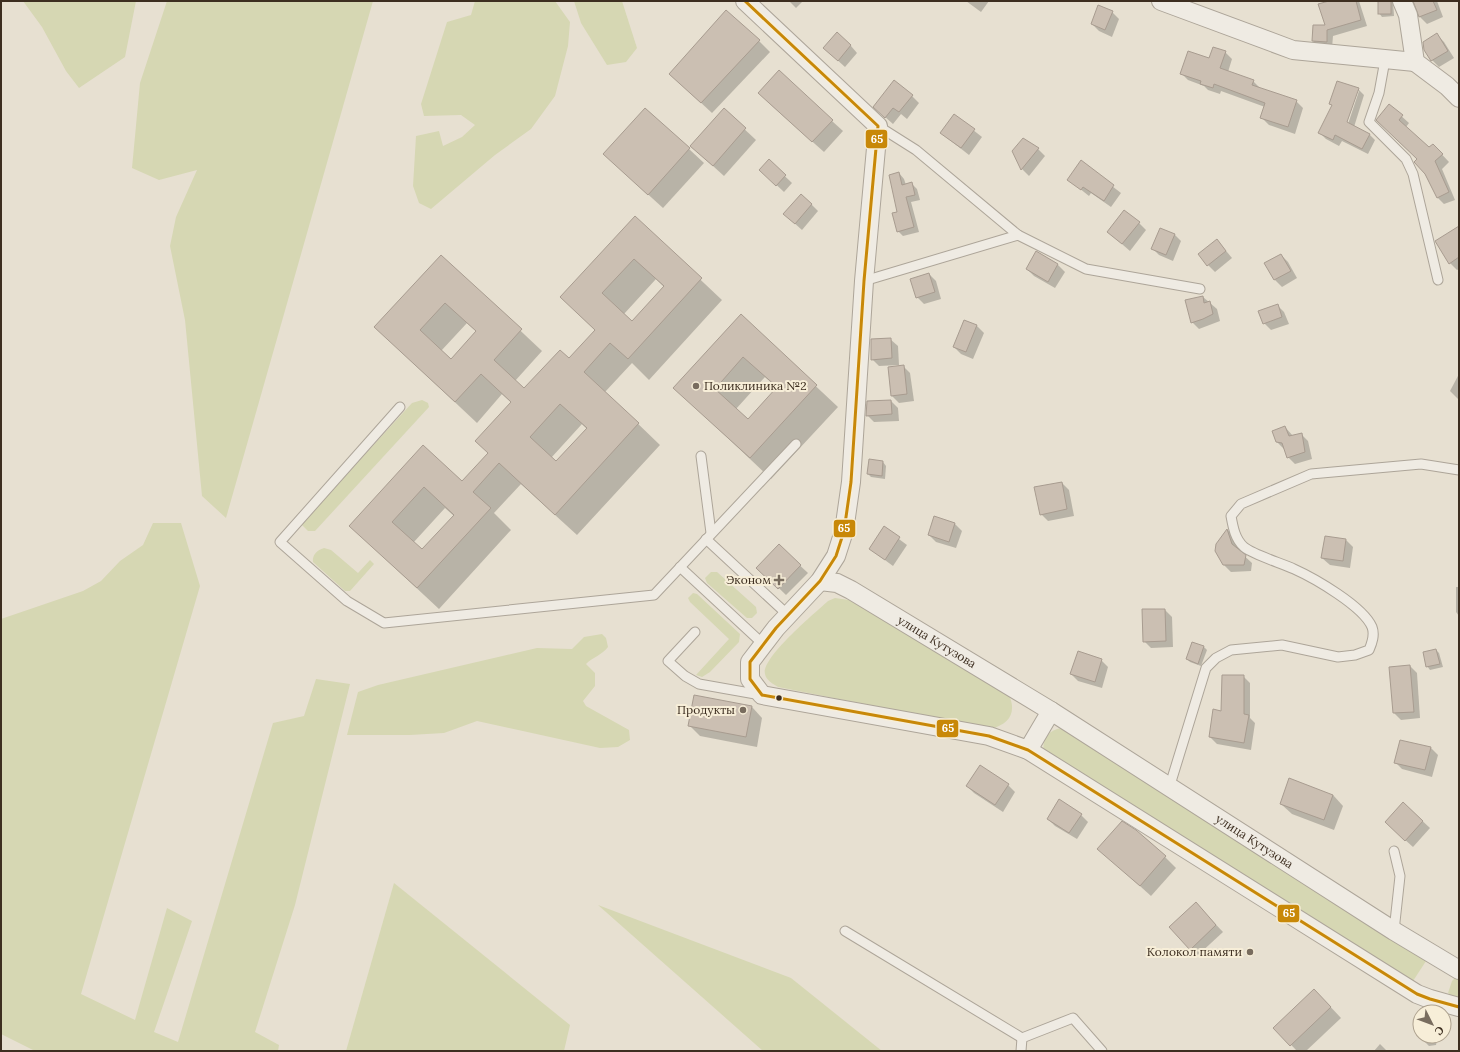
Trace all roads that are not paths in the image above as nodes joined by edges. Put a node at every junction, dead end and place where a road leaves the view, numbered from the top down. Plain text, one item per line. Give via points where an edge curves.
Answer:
1 (745, 1) edge
2 (1162, 1) edge
3 (1402, 1) edge
4 (1385, 60) junction
5 (1415, 62) junction
6 (1459, 98) edge
7 (878, 126) junction
8 (1018, 235) junction
9 (1438, 280) dead end
10 (864, 281) junction
11 (1200, 289) dead end
12 (400, 407) dead end
13 (796, 444) dead end
14 (701, 456) dead end
15 (1459, 470) edge
16 (709, 536) junction
17 (680, 567) junction
18 (820, 581) junction
19 (788, 615) junction
20 (695, 632) dead end
21 (763, 644) junction
22 (762, 695) junction
23 (1051, 711) junction
24 (1028, 750) junction
25 (1170, 785) junction
26 (1394, 851) dead end
27 (845, 931) dead end
28 (1394, 931) junction
29 (1459, 970) edge
30 (1459, 1007) edge
31 (1022, 1038) junction
32 (1021, 1051) edge
33 (1102, 1051) edge

1 - 7 street
2 - 4 street via 1293,50
3 - 5 street via 1408,15
4 - 5 street
4 - 9 lane via 1379,93 1369,122 1406,159 1413,174
5 - 6 street
7 - 8 lane via 916,150
7 - 10 street
8 - 10 lane
8 - 11 lane via 1086,269
10 - 18 street via 851,482 844,531 836,556
12 - 17 lane via 280,542 347,601 384,623 654,595
13 - 16 lane
14 - 16 lane
15 - 25 lane via 1421,464 1311,474 1241,504 1231,516 1234,533 1244,547 1331,588 1361,612 1372,626 1373,638 1369,650 1355,655 1338,657 1282,645 1231,650 1216,658 1206,668
16 - 17 lane
16 - 19 lane
17 - 21 lane
18 - 19 street
18 - 23 street, улица Кутузова via 837,583 851,590
19 - 21 street
20 - 22 lane via 668,661 699,684
21 - 22 street via 750,662 750,679
22 - 24 street via 989,736
23 - 24 street
23 - 25 street, улица Кутузова
24 - 30 street via 1417,994
25 - 28 street, улица Кутузова
26 - 28 lane via 1400,876
27 - 31 lane
28 - 29 street, улица Кутузова
31 - 32 lane
31 - 33 lane via 1073,1018

